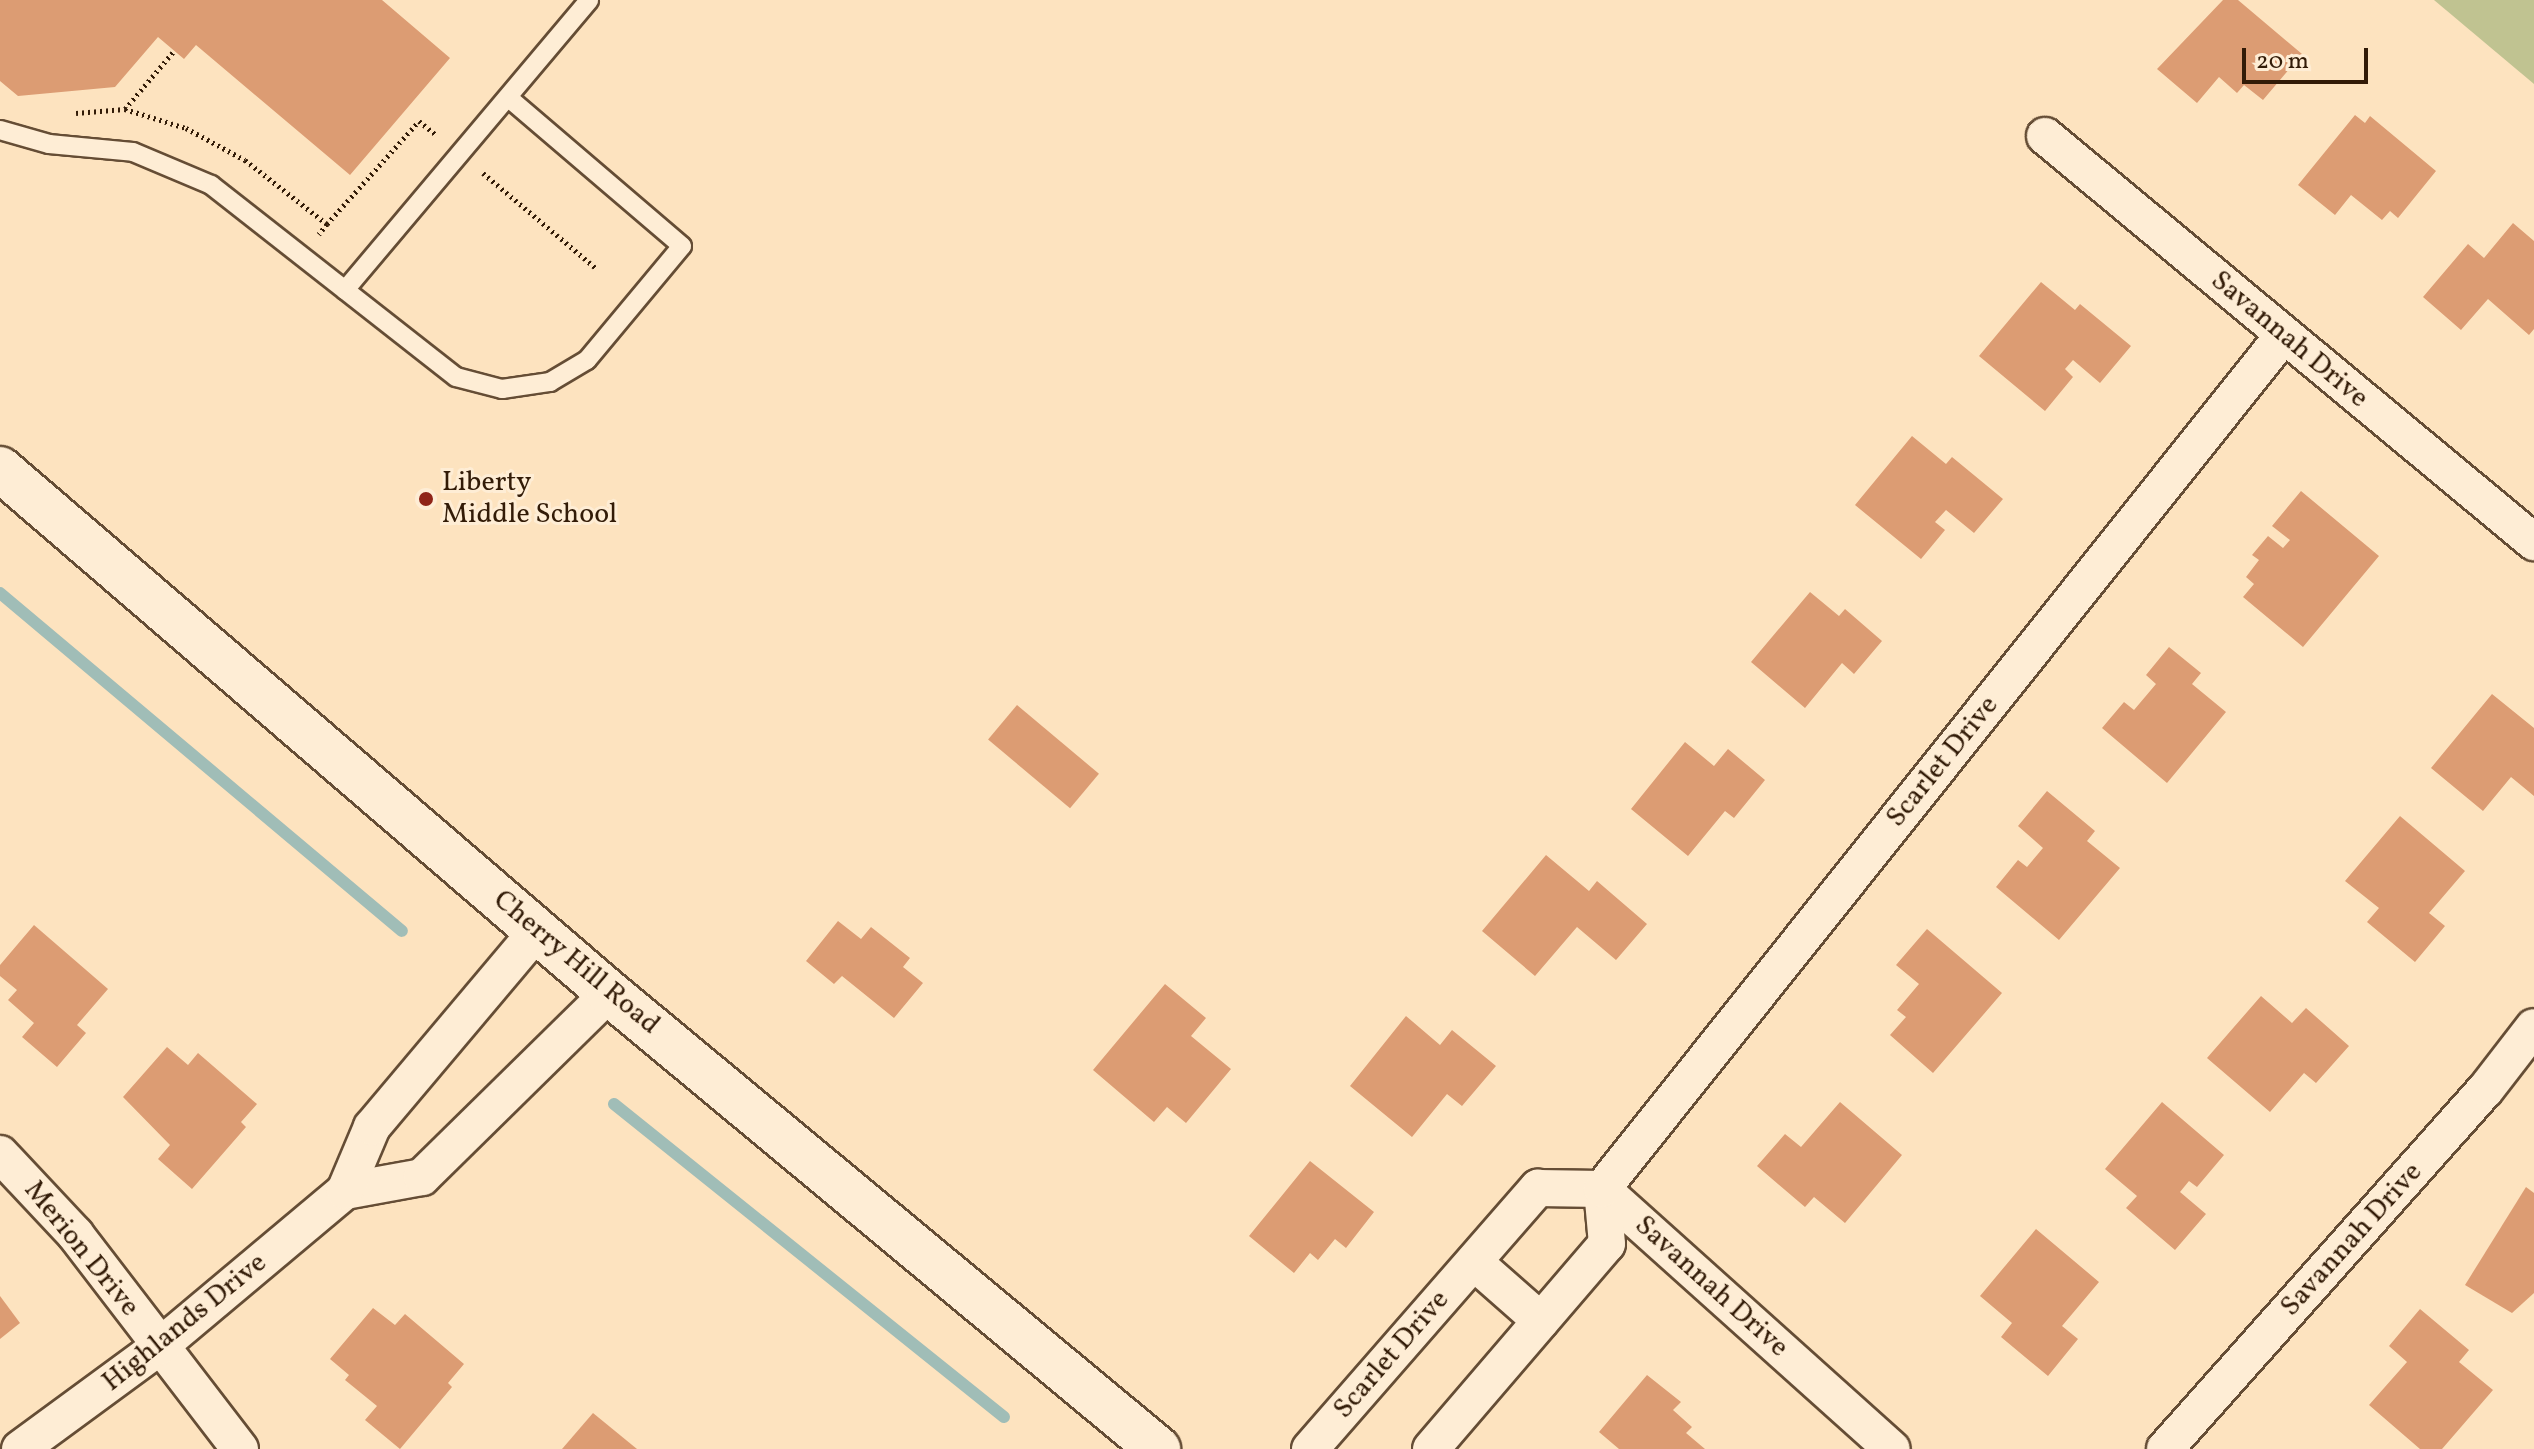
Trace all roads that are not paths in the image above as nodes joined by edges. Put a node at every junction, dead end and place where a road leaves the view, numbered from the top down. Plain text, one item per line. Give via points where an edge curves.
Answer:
1 (589, 0) edge
2 (509, 98) junction
3 (0, 130) edge
4 (2045, 136) dead end
5 (345, 290) junction
6 (2283, 336) junction
7 (0, 469) edge
8 (2534, 542) edge
9 (537, 931) junction
10 (609, 993) junction
11 (2534, 1027) edge
12 (0, 1154) edge
13 (1602, 1189) junction
14 (345, 1191) junction
15 (1474, 1262) junction
16 (1541, 1321) junction
17 (159, 1347) junction
18 (20, 1449) edge
19 (240, 1449) edge
20 (1158, 1449) edge
21 (1310, 1449) edge
22 (1431, 1449) edge
23 (1892, 1449) edge
24 (2165, 1449) edge

1 - 2 lane
2 - 5 lane via 457,151
2 - 5 lane via 682,246 587,360 550,382 502,389 456,377
3 - 5 lane via 49,144 133,152 211,185
4 - 6 street, Savannah Drive
6 - 8 street, Savannah Drive
6 - 13 street, Scarlet Drive
7 - 9 main road, Cherry Hill Road
9 - 10 main road, Cherry Hill Road
9 - 14 street, Highlands Drive via 372,1127
10 - 14 street, Highlands Drive via 422,1177
10 - 20 main road, Cherry Hill Road
11 - 24 street, Savannah Drive via 2476,1101
12 - 17 street, Merion Drive via 75,1234
13 - 15 street, Scarlet Drive via 1538,1188
13 - 16 street via 1607,1244
13 - 23 street, Savannah Drive
14 - 17 street, Highlands Drive
15 - 16 street
15 - 21 street, Scarlet Drive
16 - 22 street
17 - 18 street, Highlands Drive
17 - 19 street, Merion Drive

